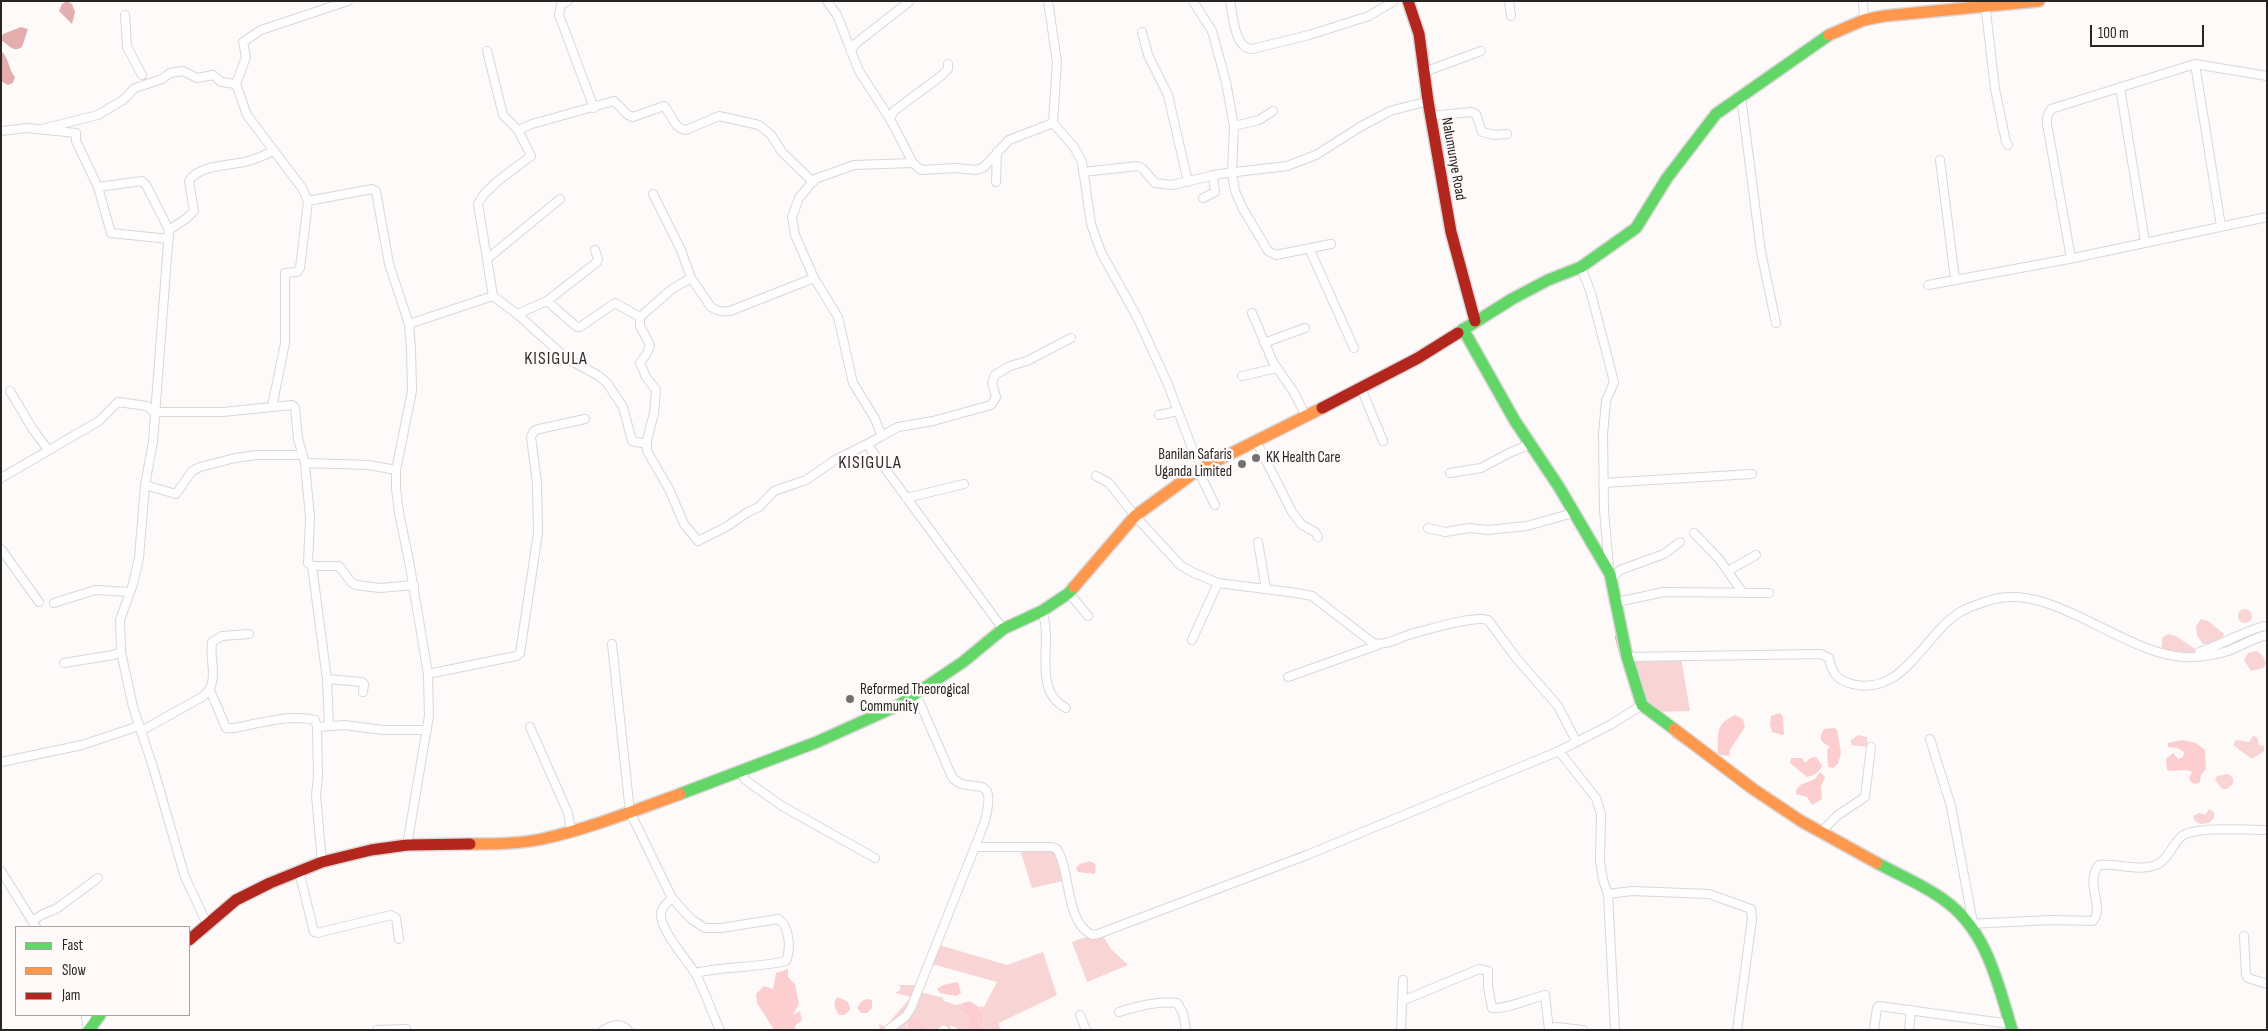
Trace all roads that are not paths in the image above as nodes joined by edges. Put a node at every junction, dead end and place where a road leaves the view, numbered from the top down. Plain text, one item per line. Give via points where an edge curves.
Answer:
1 (348, 1) edge
2 (568, 1) edge
3 (827, 1) edge
4 (910, 1) edge
5 (1048, 1) edge
6 (1193, 1) edge
7 (1230, 1) edge
8 (1394, 1) edge
9 (1408, 1) edge
10 (1509, 1) edge
11 (1863, 1) edge
12 (2039, 1) edge
13 (1985, 4) edge
14 (124, 14) dead end
15 (1512, 16) dead end
16 (1864, 20) junction
17 (1142, 32) dead end
18 (487, 51) dead end
19 (1481, 51) dead end
20 (852, 52) junction
21 (948, 64) dead end
22 (2195, 64) junction
23 (1424, 72) junction
24 (142, 76) dead end
25 (2267, 76) edge
26 (236, 84) junction
27 (2120, 87) junction
28 (1741, 96) junction
29 (1428, 101) junction
30 (594, 108) junction
31 (1273, 111) dead end
32 (1430, 116) junction
33 (890, 119) junction
34 (1053, 124) junction
35 (1234, 126) junction
36 (42, 129) junction
37 (518, 130) junction
38 (1, 131) edge
39 (1507, 134) dead end
40 (2008, 146) dead end
41 (274, 150) junction
42 (997, 152) junction
43 (1940, 160) dead end
44 (914, 163) junction
45 (1083, 172) junction
46 (1232, 173) junction
47 (1213, 175) junction
48 (813, 182) junction
49 (996, 182) dead end
50 (1188, 182) junction
51 (98, 187) junction
52 (653, 194) dead end
53 (1203, 198) dead end
54 (560, 199) dead end
55 (308, 201) junction
56 (2267, 217) edge
57 (2221, 226) junction
58 (170, 230) junction
59 (169, 239) junction
60 (2145, 241) junction
61 (1331, 244) dead end
62 (1309, 248) junction
63 (595, 250) dead end
64 (2071, 258) junction
65 (487, 259) junction
66 (1581, 266) junction
67 (691, 278) junction
68 (814, 278) junction
69 (1955, 279) junction
70 (1928, 285) dead end
71 (493, 296) junction
72 (547, 301) junction
73 (1252, 313) dead end
74 (517, 314) junction
75 (640, 317) junction
76 (1476, 321) junction
77 (1776, 323) dead end
78 (409, 324) junction
79 (1305, 328) dead end
80 (1463, 328) junction
81 (1071, 338) dead end
82 (1264, 343) junction
83 (1354, 348) dead end
84 (1277, 368) junction
85 (1242, 376) dead end
86 (1361, 388) junction
87 (10, 392) dead end
88 (272, 408) junction
89 (1178, 411) junction
90 (156, 413) junction
91 (1158, 415) dead end
92 (1306, 416) junction
93 (585, 419) dead end
94 (882, 436) junction
95 (1256, 441) junction
96 (1383, 441) dead end
97 (647, 444) junction
98 (867, 444) junction
99 (1531, 444) junction
100 (48, 450) junction
101 (304, 459) junction
102 (1200, 469) junction
103 (396, 470) junction
104 (1450, 473) dead end
105 (1752, 474) dead end
106 (1096, 476) dead end
107 (1, 478) edge
108 (1603, 483) junction
109 (964, 484) dead end
110 (144, 485) junction
111 (906, 498) junction
112 (1215, 505) dead end
113 (1573, 513) junction
114 (1135, 516) junction
115 (1428, 528) dead end
116 (1694, 533) dead end
117 (1318, 537) dead end
118 (1258, 542) dead end
119 (1680, 542) dead end
120 (1, 549) edge
121 (1756, 555) dead end
122 (312, 566) junction
123 (1728, 571) junction
124 (1610, 576) junction
125 (1218, 583) junction
126 (414, 585) junction
127 (1266, 589) junction
128 (130, 592) junction
129 (1068, 593) junction
130 (1743, 593) junction
131 (1769, 593) dead end
132 (39, 602) dead end
133 (1617, 602) junction
134 (54, 603) dead end
135 (1042, 612) junction
136 (1088, 616) dead end
137 (2267, 627) edge
138 (1003, 629) junction
139 (249, 634) dead end
140 (2267, 635) edge
141 (1192, 640) dead end
142 (612, 644) dead end
143 (1380, 645) junction
144 (121, 652) junction
145 (1627, 656) junction
146 (2182, 657) junction
147 (64, 663) dead end
148 (428, 674) junction
149 (1288, 678) dead end
150 (327, 679) junction
151 (210, 690) junction
152 (363, 692) dead end
153 (916, 694) junction
154 (1642, 705) junction
155 (1066, 708) dead end
156 (330, 725) junction
157 (530, 726) dead end
158 (317, 727) junction
159 (140, 728) junction
160 (427, 730) junction
161 (1930, 739) dead end
162 (1576, 741) junction
163 (1871, 747) dead end
164 (1559, 751) junction
165 (1, 762) edge
166 (742, 771) junction
167 (630, 812) junction
168 (571, 830) junction
169 (2267, 830) edge
170 (1824, 835) junction
171 (407, 845) junction
172 (975, 847) junction
173 (876, 858) dead end
174 (322, 862) junction
175 (1, 871) edge
176 (299, 871) junction
177 (98, 878) dead end
178 (1608, 894) junction
179 (672, 898) junction
180 (34, 924) edge
181 (207, 924) junction
182 (1971, 924) junction
183 (2244, 936) dead end
184 (399, 938) dead end
185 (190, 939) edge
186 (695, 973) junction
187 (1403, 980) dead end
188 (2267, 984) edge
189 (1402, 1002) junction
190 (1911, 1010) junction
191 (1120, 1012) dead end
192 (1080, 1015) dead end
193 (86, 1016) edge
194 (99, 1016) edge
195 (2011, 1027) edge
196 (406, 1029) edge
197 (88, 1030) edge
198 (377, 1030) edge
199 (603, 1030) edge
200 (628, 1030) edge
201 (720, 1030) edge
202 (888, 1030) edge
203 (1086, 1030) edge
204 (1186, 1030) edge
205 (1401, 1030) edge
206 (1550, 1030) edge
207 (1583, 1030) edge
208 (1615, 1030) edge
209 (1737, 1030) edge
210 (1874, 1030) edge
211 (1910, 1030) edge

1 - 26 street via 261,30 243,42 246,57
2 - 30 street via 561,5 559,15
3 - 20 street via 837,15
4 - 20 street via 855,44
5 - 34 street via 1057,62
6 - 35 street via 1212,31
7 - 8 street via 1239,43 1252,49 1369,16
9 - 23 street, Nalumunye Road via 1419,34
10 - 15 street
11 - 16 street
12 - 13 street
13 - 16 street
13 - 40 street via 1994,89
14 - 24 street via 127,48
16 - 28 street via 1830,35
17 - 50 street via 1148,55 1168,94
18 - 37 street via 503,115
19 - 23 street
20 - 33 street via 859,71
21 - 33 street via 948,69 941,76 894,111
22 - 25 street
22 - 27 street
22 - 57 street
23 - 29 street, Nalumunye Road
26 - 36 street via 221,82 213,75 197,78 183,71 170,73 135,88 123,100 98,115
26 - 41 street via 247,115
27 - 60 street
27 - 64 street via 2051,109 2046,117
28 - 66 street via 1710,120 1632,232
28 - 77 street via 1761,252
29 - 32 street, Nalumunye Road
29 - 46 street via 1390,111 1300,162
30 - 37 street
30 - 48 street via 614,101 633,117 664,106 682,130 719,116 750,122 764,128 782,152
31 - 35 street via 1259,120
32 - 39 street via 1472,112 1476,114 1482,132
32 - 76 street, Nalumunye Road via 1451,232
33 - 44 street
34 - 42 street via 1008,140
34 - 45 street via 1074,148 1082,162
35 - 46 street
36 - 38 street
36 - 51 street via 76,133 76,141
37 - 65 street via 531,156 491,187 478,204
41 - 55 street
41 - 58 street via 248,161 222,165 192,176 189,181 194,211
42 - 44 street via 984,167 976,170 921,170
42 - 49 street
43 - 69 street
44 - 48 street via 854,165
45 - 50 street via 1133,166 1143,169 1154,183 1172,185
45 - 89 street via 1091,224 1101,252 1137,317
46 - 47 street
46 - 62 street via 1243,209 1268,251 1276,255
47 - 50 street
47 - 53 street via 1215,192
48 - 68 street via 795,206 792,226
51 - 58 street via 142,181
51 - 59 street via 111,233
52 - 67 street
54 - 65 street
55 - 78 street via 372,189 376,191 389,264
55 - 88 street via 300,268 297,272 285,273 285,342
56 - 57 street
57 - 60 street
58 - 59 street
59 - 90 street
60 - 64 street
61 - 62 street
62 - 83 street
63 - 72 street via 597,262
64 - 69 street
65 - 71 street
66 - 76 street
66 - 108 street via 1614,382 1606,401
67 - 68 street via 711,307 721,312
67 - 75 street via 672,289
68 - 94 street via 838,316 853,383
69 - 70 street
71 - 74 street
71 - 78 street
72 - 74 street
72 - 75 street via 577,326 585,325 615,303
73 - 82 street
74 - 97 street via 566,358 607,383 623,407 632,441
75 - 97 street via 640,326 650,345 640,363 656,390
76 - 80 street
78 - 103 street via 412,391
79 - 82 street
80 - 86 street via 1418,358
80 - 99 street
81 - 94 street via 995,374 992,383 996,396 990,405 898,427
82 - 84 street
84 - 85 street
84 - 92 street
86 - 92 street
86 - 96 street
87 - 100 street
88 - 90 street
88 - 101 street via 295,407 298,440
89 - 91 street
89 - 102 street
90 - 100 street via 147,406 118,402 99,421
90 - 110 street
92 - 95 street
93 - 148 street via 539,428 531,437 537,483 538,533 520,653
94 - 98 street
95 - 102 street
95 - 117 street via 1292,512
97 - 98 street via 647,451 684,524 698,541 759,507 774,490 806,480
98 - 111 street
99 - 104 street via 1481,468
99 - 113 street
100 - 107 street
101 - 103 street
101 - 110 street via 257,455 200,466 192,471 176,494
101 - 122 street via 310,518 308,563
102 - 112 street
102 - 114 street
103 - 126 street via 399,513
105 - 108 street
106 - 114 street via 1109,483
108 - 124 street
109 - 111 street
110 - 128 street via 139,558
111 - 138 street
113 - 115 street via 1527,526 1445,532
113 - 124 street
114 - 125 street via 1180,564 1204,579
114 - 129 street
116 - 123 street
118 - 127 street
119 - 124 street via 1651,560
120 - 132 street
121 - 123 street
122 - 126 street via 339,566 351,582 367,588
122 - 150 street
123 - 130 street
124 - 133 street
125 - 127 street
125 - 141 street
126 - 148 street
127 - 143 street via 1312,596 1366,639
128 - 134 street via 95,590
128 - 144 street via 120,620
129 - 135 street
129 - 136 street
130 - 131 street
130 - 133 street via 1664,592
133 - 145 street
135 - 138 street
135 - 155 street via 1046,627 1048,688 1052,697
137 - 146 street via 2251,629 2219,645
138 - 153 street
139 - 151 street via 222,636 212,642 210,656 214,679
140 - 146 street via 2228,651
142 - 167 street
143 - 149 street
143 - 162 street via 1466,620 1488,620 1558,706
144 - 147 street
144 - 159 street
145 - 146 street via 1822,654 1829,658 1836,677 1854,685 1867,685 1900,674 1959,612 1994,598 2007,598 2038,600 2156,652
145 - 154 street
148 - 160 street
150 - 152 street via 362,682
150 - 156 street
151 - 158 street via 226,728 302,717 315,720
151 - 159 street
153 - 166 street via 817,742
153 - 172 street via 952,776 958,782 983,788 989,796 989,808
154 - 162 street
154 - 170 street via 1753,789
156 - 158 street
156 - 160 street
157 - 168 street via 568,813
158 - 174 street via 316,795
159 - 165 street
159 - 181 street via 185,876
160 - 171 street
161 - 182 street via 1951,806
162 - 164 street
163 - 170 street via 1867,792 1860,801 1827,824
164 - 172 street via 1307,855 1092,935 1081,927 1074,911 1057,849
164 - 178 street via 1596,798 1601,814 1602,880
166 - 167 street
166 - 173 street via 744,779 782,806
167 - 168 street
167 - 179 street
168 - 171 street via 542,839 501,844
169 - 182 street via 2194,832 2181,837 2167,856 2150,867 2099,864 2093,877 2097,911 2094,921
170 - 182 street via 1935,894
171 - 174 street
172 - 202 street via 911,1008
174 - 176 street
175 - 180 street
176 - 181 street via 236,900
176 - 184 street via 314,932 391,916 396,918
177 - 180 street
178 - 208 street
178 - 209 street via 1632,891 1709,894 1751,909
179 - 186 street via 661,912 662,920 679,954
179 - 186 street via 691,919 705,928 778,919 785,928 789,947 786,961
181 - 185 street
182 - 195 street via 1989,956
183 - 188 street via 2246,975
186 - 201 street
187 - 189 street
189 - 205 street
189 - 206 street via 1479,968 1488,972 1492,1008 1545,995
190 - 195 street
190 - 210 street via 1879,1006
190 - 211 street
191 - 204 street via 1162,1001 1177,1003
192 - 203 street
193 - 197 street
194 - 197 street
196 - 198 street
199 - 200 street via 615,1024
206 - 207 street via 1556,1027

